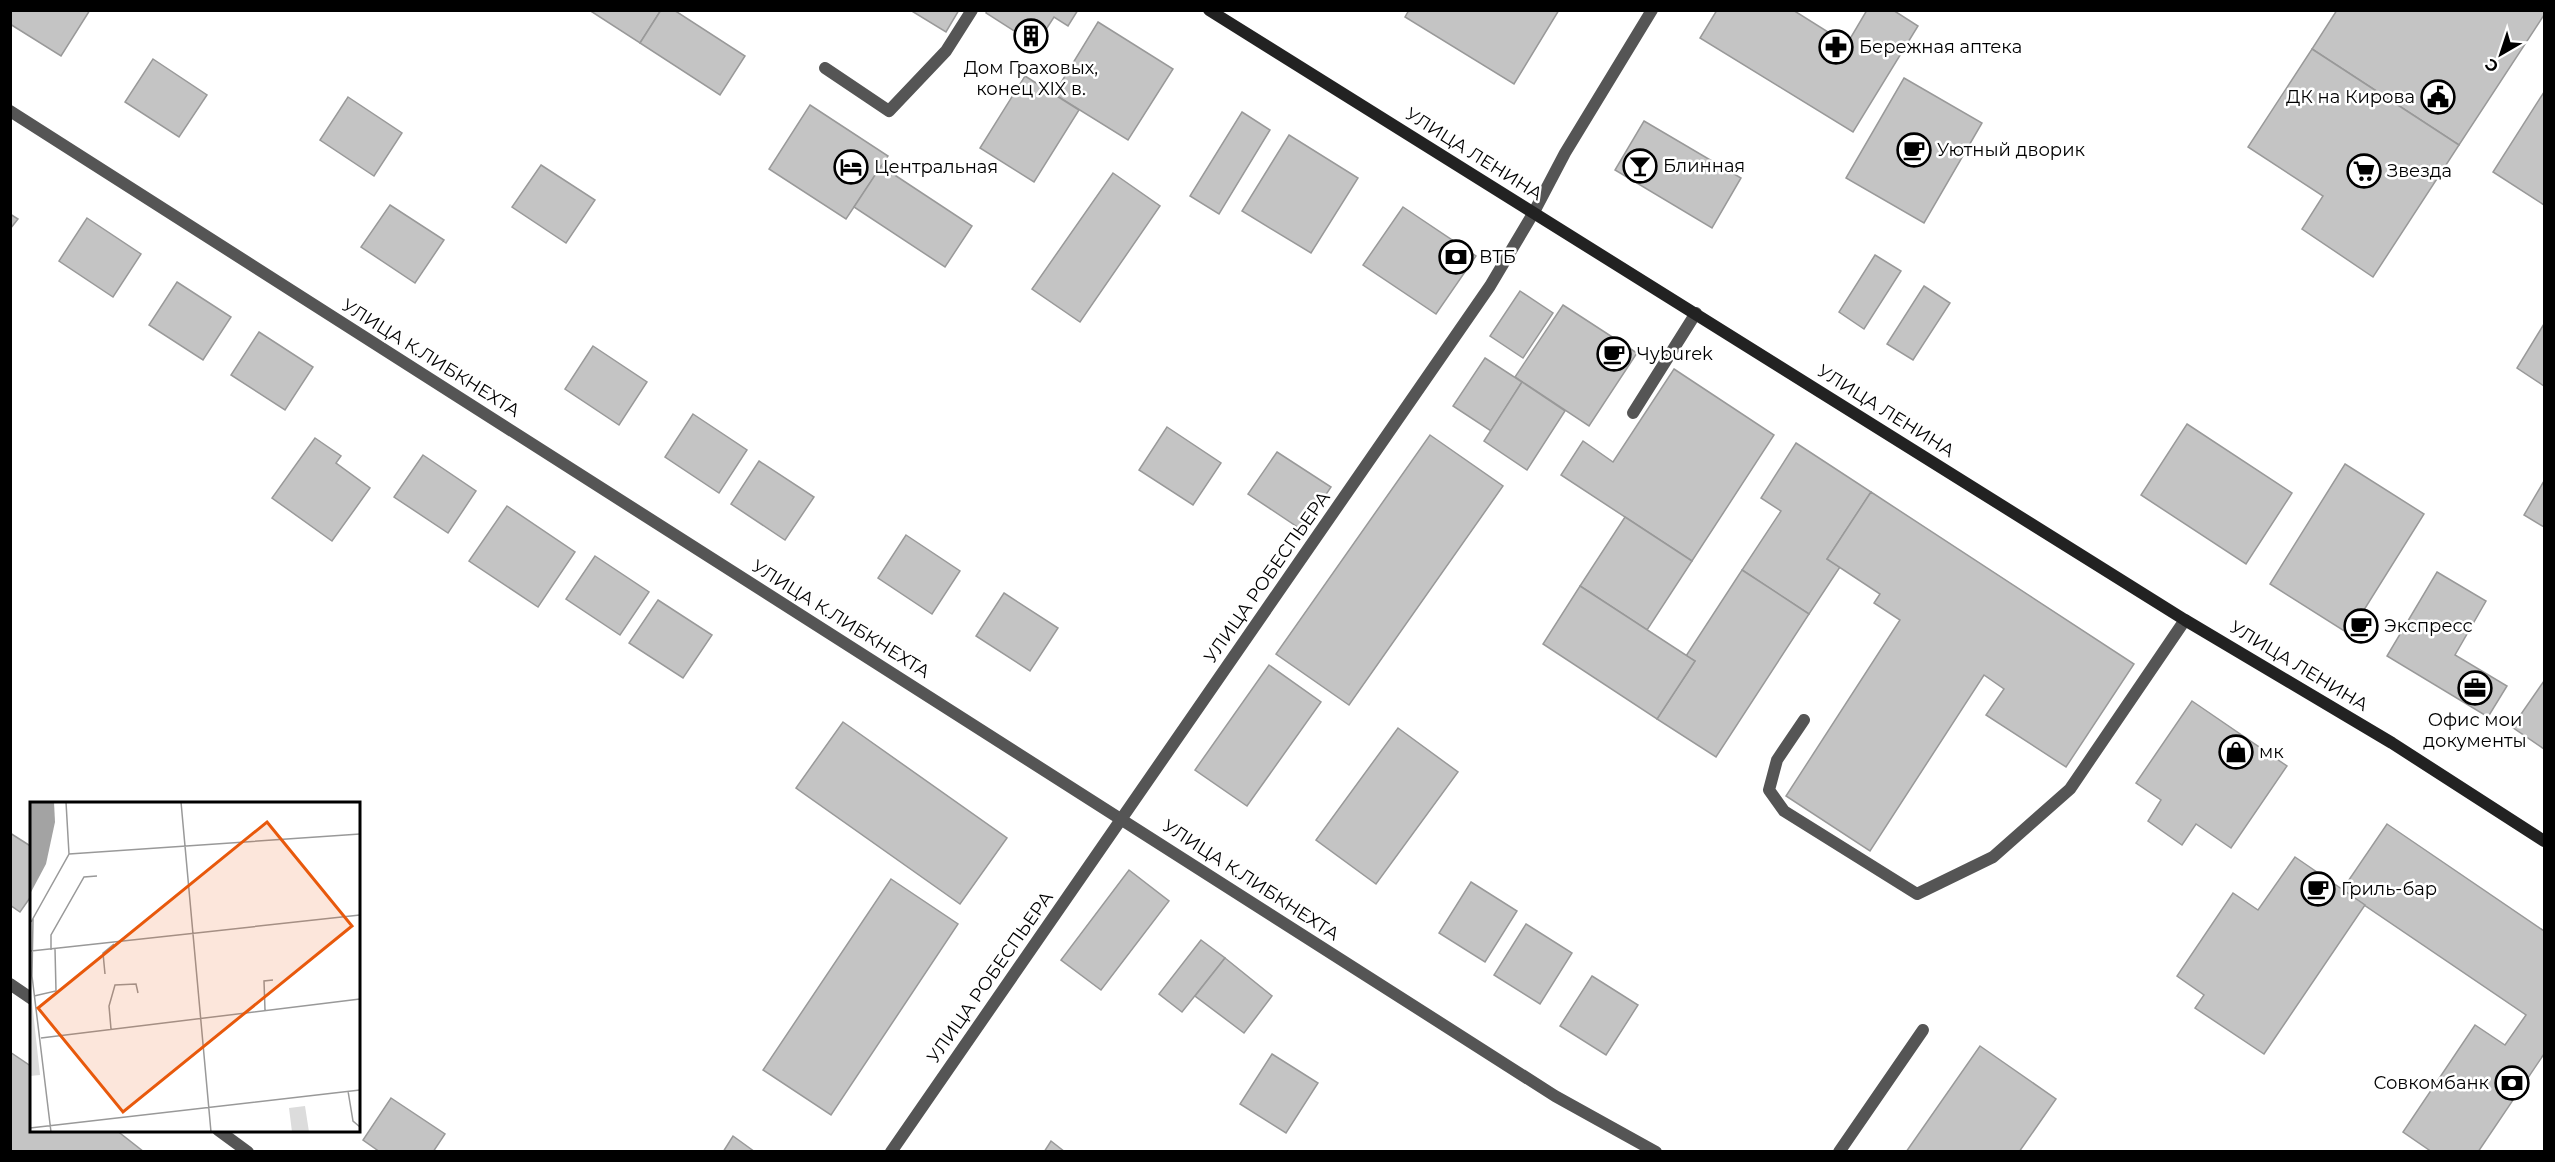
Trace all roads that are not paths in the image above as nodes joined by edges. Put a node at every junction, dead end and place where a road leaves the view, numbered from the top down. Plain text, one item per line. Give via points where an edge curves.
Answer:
1 (972, 10) edge
2 (1209, 10) edge
3 (1652, 10) edge
4 (825, 68) dead end
5 (10, 111) edge
6 (1534, 212) junction
7 (1695, 313) junction
8 (1633, 412) dead end
9 (2185, 620) junction
10 (1804, 720) dead end
11 (1122, 819) junction
12 (2544, 841) edge
13 (10, 984) edge
14 (30, 998) edge
15 (1923, 1030) dead end
16 (219, 1132) edge
17 (248, 1152) edge
18 (891, 1152) edge
19 (1656, 1152) edge
20 (1839, 1152) edge

1 - 4 street via 946,51 889,111
2 - 6 main road, УЛИЦА ЛЕНИНА
3 - 6 street, УЛИЦА РОБЕСПЬЕРА via 1564,153
5 - 11 street, УЛИЦА К.ЛИБКНЕХТА
6 - 7 main road, УЛИЦА ЛЕНИНА
6 - 11 street, УЛИЦА РОБЕСПЬЕРА via 1484,296
7 - 8 street
7 - 9 main road, УЛИЦА ЛЕНИНА
9 - 10 street via 2070,789 1993,857 1917,894 1784,811 1769,790 1777,760
9 - 12 main road, УЛИЦА ЛЕНИНА via 2392,743
11 - 18 street, УЛИЦА РОБЕСПЬЕРА
11 - 19 street, УЛИЦА К.ЛИБКНЕХТА via 1555,1096
13 - 14 street
15 - 20 street
16 - 17 street

